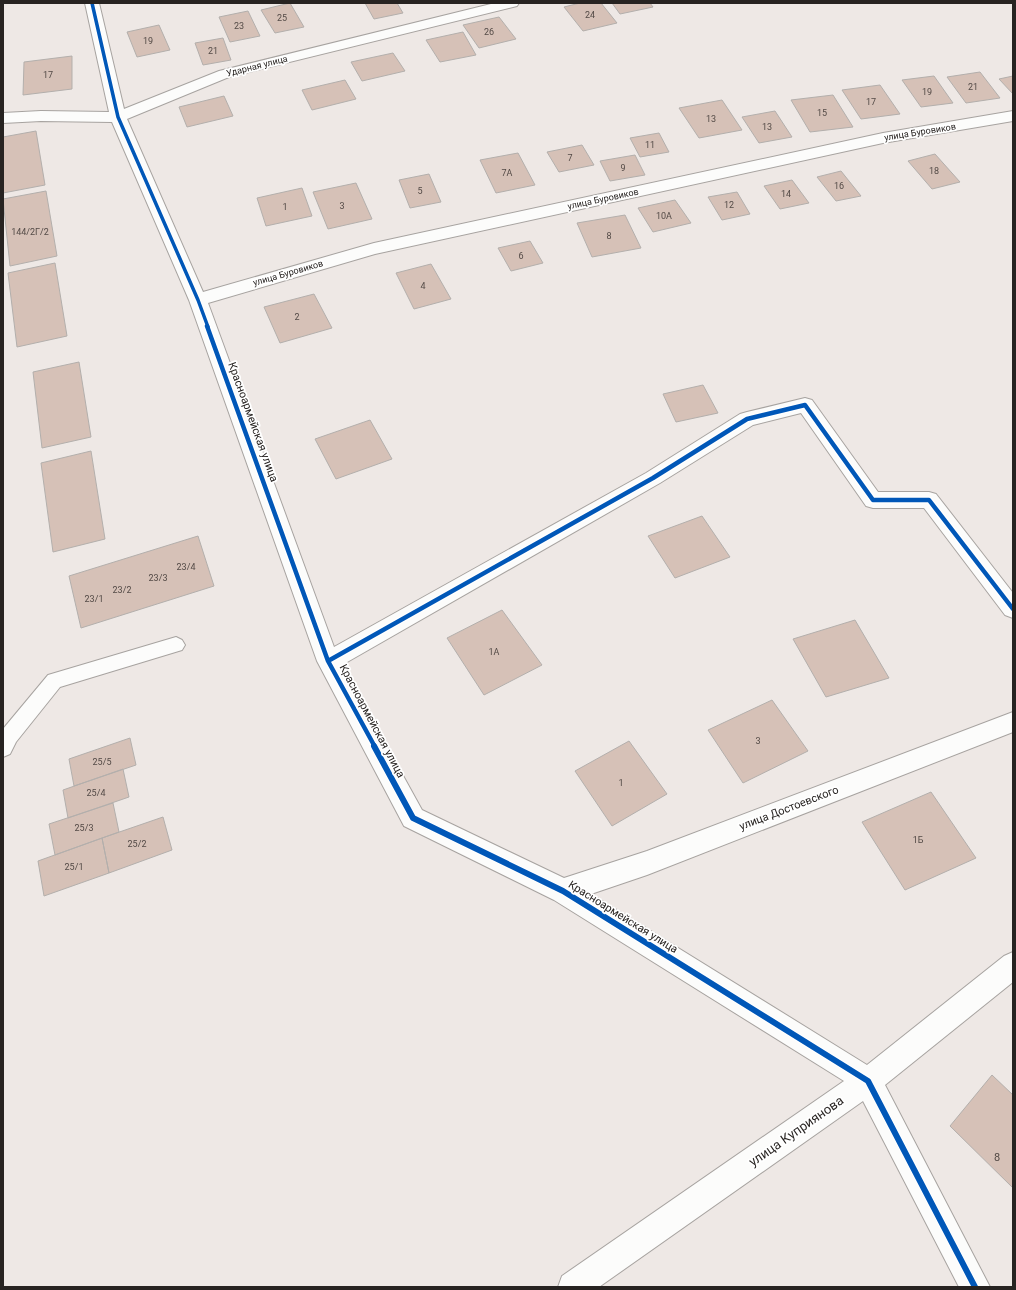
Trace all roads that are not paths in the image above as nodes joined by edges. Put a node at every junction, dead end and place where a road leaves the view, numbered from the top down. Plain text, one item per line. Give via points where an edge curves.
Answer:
1 (92, 3) edge
2 (512, 3) edge
3 (1013, 116) edge
4 (118, 117) junction
5 (3, 118) edge
6 (198, 300) junction
7 (1013, 609) edge
8 (176, 645) dead end
9 (328, 661) junction
10 (1013, 722) edge
11 (3, 748) edge
12 (563, 891) junction
13 (1013, 965) edge
14 (868, 1081) junction
15 (573, 1287) edge
16 (975, 1287) edge

1 - 4 street, Красноармейская улица
2 - 4 street, Ударная улица via 224,74
3 - 6 street, улица Буровиков via 883,138 374,249
4 - 5 street, Ударная улица
4 - 6 street, Красноармейская улица
6 - 9 street, Красноармейская улица
7 - 9 street via 928,500 873,500 805,405 747,419 653,478
8 - 11 lane via 54,681 9,736
9 - 12 street, Красноармейская улица via 413,818
10 - 12 street, улица Достоевского via 647,863
12 - 14 street, Красноармейская улица
13 - 14 street, улица Куприянова
14 - 15 street, улица Куприянова
14 - 16 street

